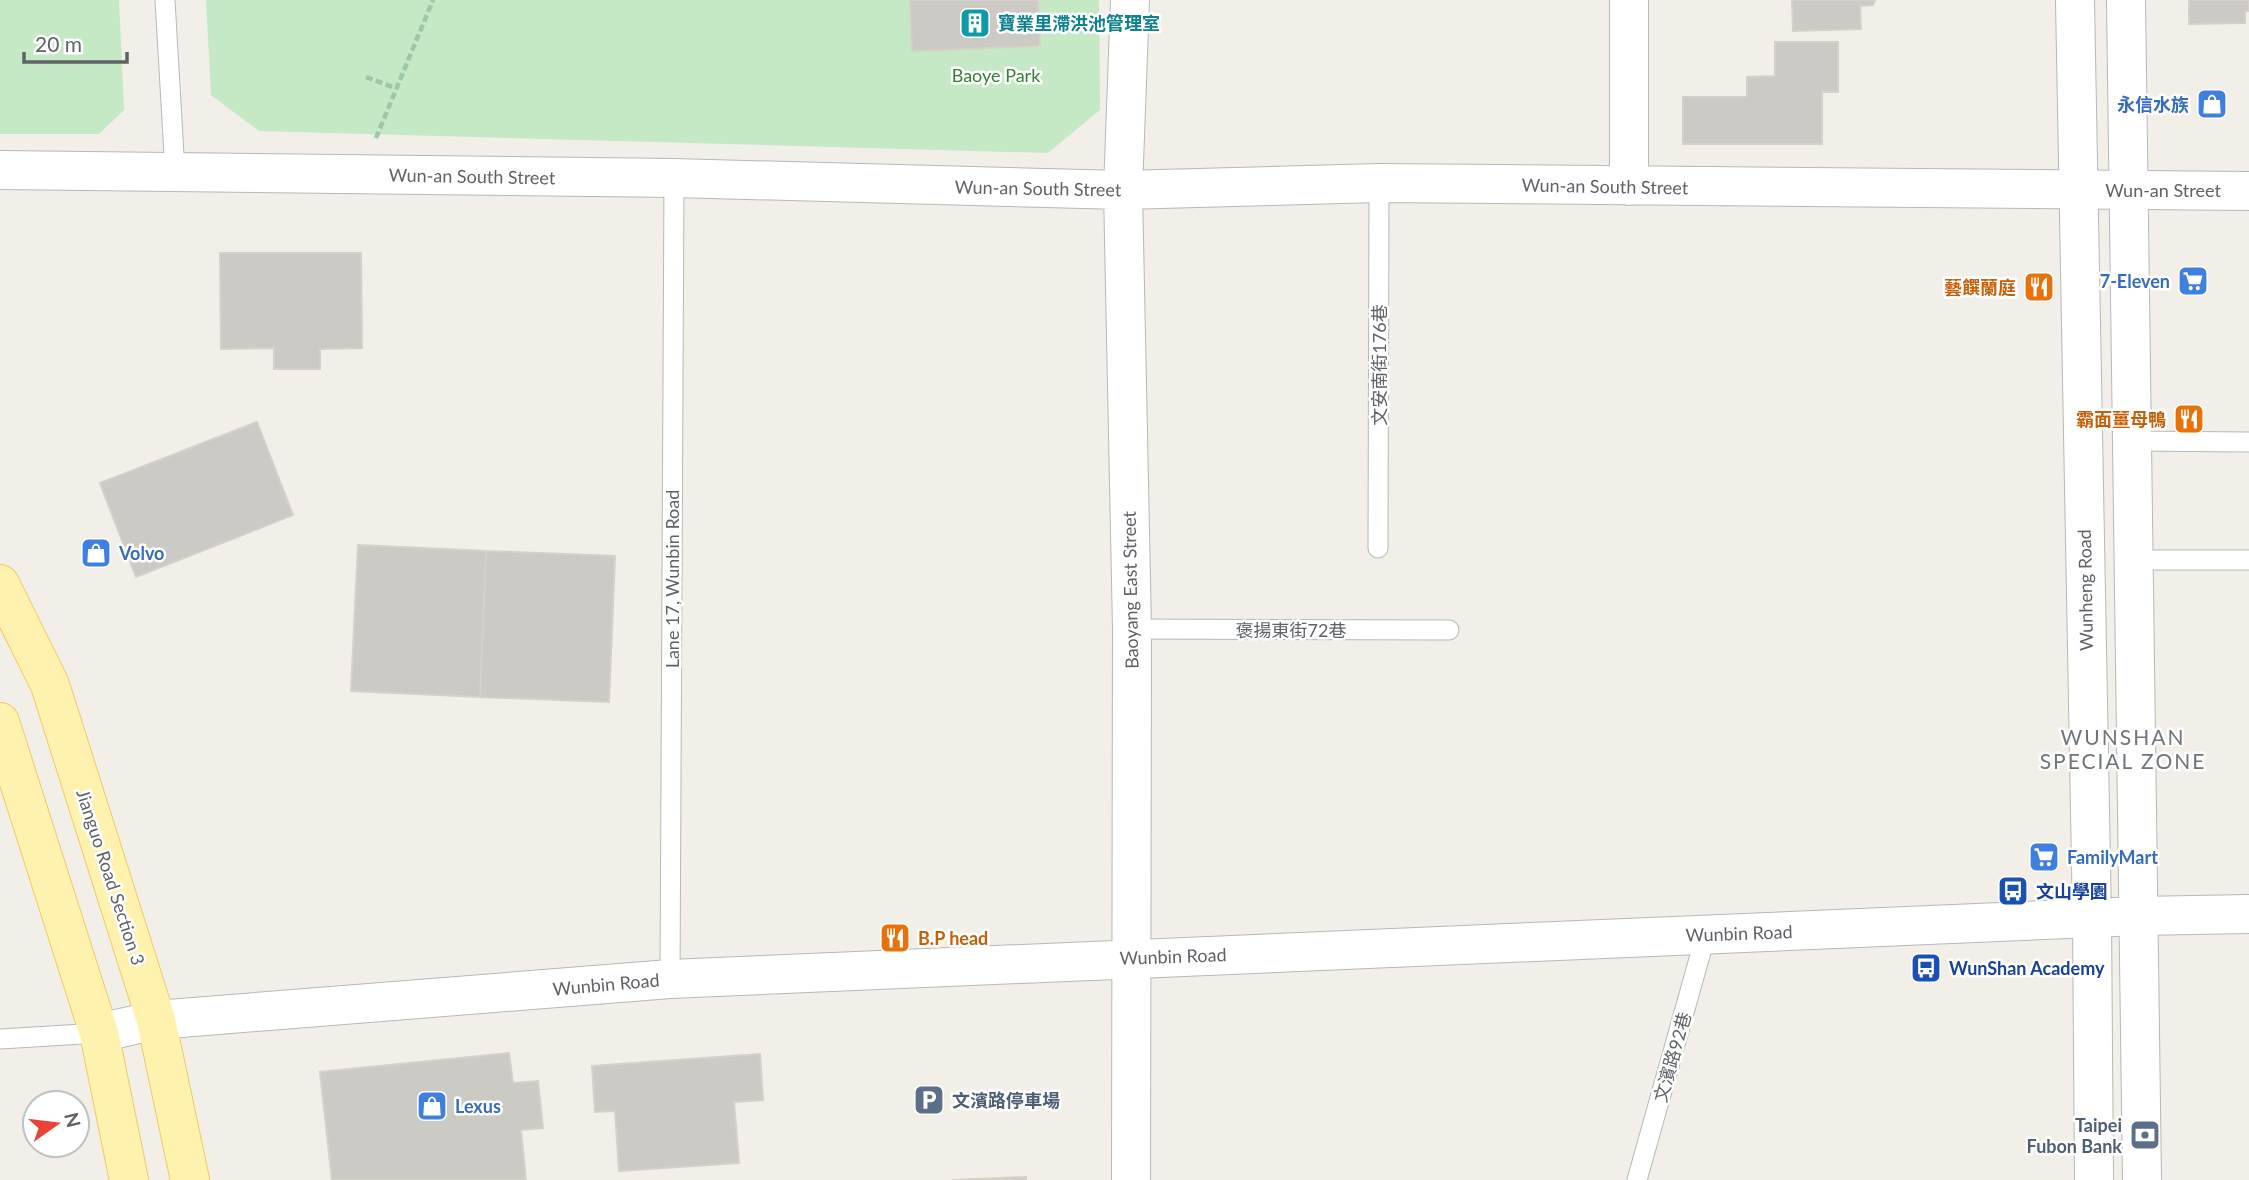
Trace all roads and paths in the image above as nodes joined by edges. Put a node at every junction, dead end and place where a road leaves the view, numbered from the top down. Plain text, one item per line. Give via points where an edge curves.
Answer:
1 (166, 0) edge
2 (433, 0) edge
3 (1130, 0) edge
4 (1629, 0) edge
5 (2075, 0) edge
6 (2126, 0) edge
7 (366, 77) dead end
8 (395, 88) junction
9 (372, 146) dead end
10 (0, 170) edge
11 (175, 172) junction
12 (674, 178) junction
13 (1379, 183) junction
14 (1629, 186) junction
15 (1123, 190) junction
16 (2077, 190) junction
17 (2129, 190) junction
18 (2249, 191) edge
19 (2133, 441) junction
20 (2249, 442) edge
21 (1378, 548) dead end
22 (2134, 560) junction
23 (2249, 560) edge
24 (0, 584) edge
25 (1132, 629) junction
26 (1450, 630) dead end
27 (0, 722) edge
28 (2249, 914) edge
29 (2139, 916) junction
30 (2092, 918) junction
31 (1706, 934) junction
32 (1132, 958) junction
33 (670, 979) junction
34 (156, 1020) junction
35 (99, 1033) junction
36 (0, 1039) edge
37 (129, 1180) edge
38 (190, 1180) edge
39 (1131, 1180) edge
40 (1637, 1180) edge
41 (2094, 1180) edge
42 (2142, 1180) edge

1 - 11 lane
2 - 8 path
3 - 15 street, Baoyang East Street
4 - 14 street
5 - 16 street, Wunheng Road
6 - 17 street
7 - 8 path
8 - 9 path
10 - 11 street, Wun-an South Street
11 - 12 street, Wun-an South Street
12 - 15 street, Wun-an South Street
12 - 33 lane, Lane 17, Wunbin Road
13 - 14 street, Wun-an South Street
13 - 15 street, Wun-an South Street
13 - 21 lane, 文安南街176巷
14 - 16 street, Wun-an South Street
15 - 25 street, Baoyang East Street
16 - 17 street, Wun-an Street
16 - 30 street, Wunheng Road
17 - 18 street, Wun-an Street
17 - 19 street
19 - 20 lane
19 - 22 street
22 - 23 lane
22 - 29 street
24 - 34 main road, Jianguo Road Section 3 via 50,685
25 - 26 lane, 褒揚東街72巷
25 - 32 street, Baoyang East Street
27 - 35 main road
28 - 29 street, Wunbin Road
29 - 30 street, Wunbin Road
29 - 42 street
30 - 31 street, Wunbin Road
30 - 41 street, Wunheng Road
31 - 32 street, Wunbin Road
31 - 40 lane, 文濱路92巷
32 - 33 street, Wunbin Road
32 - 39 street, Baoyang East Street
33 - 34 street, Wunbin Road
34 - 35 street, Wunbin Road
34 - 38 main road, Jianguo Road Section 3
35 - 36 lane
35 - 37 main road

